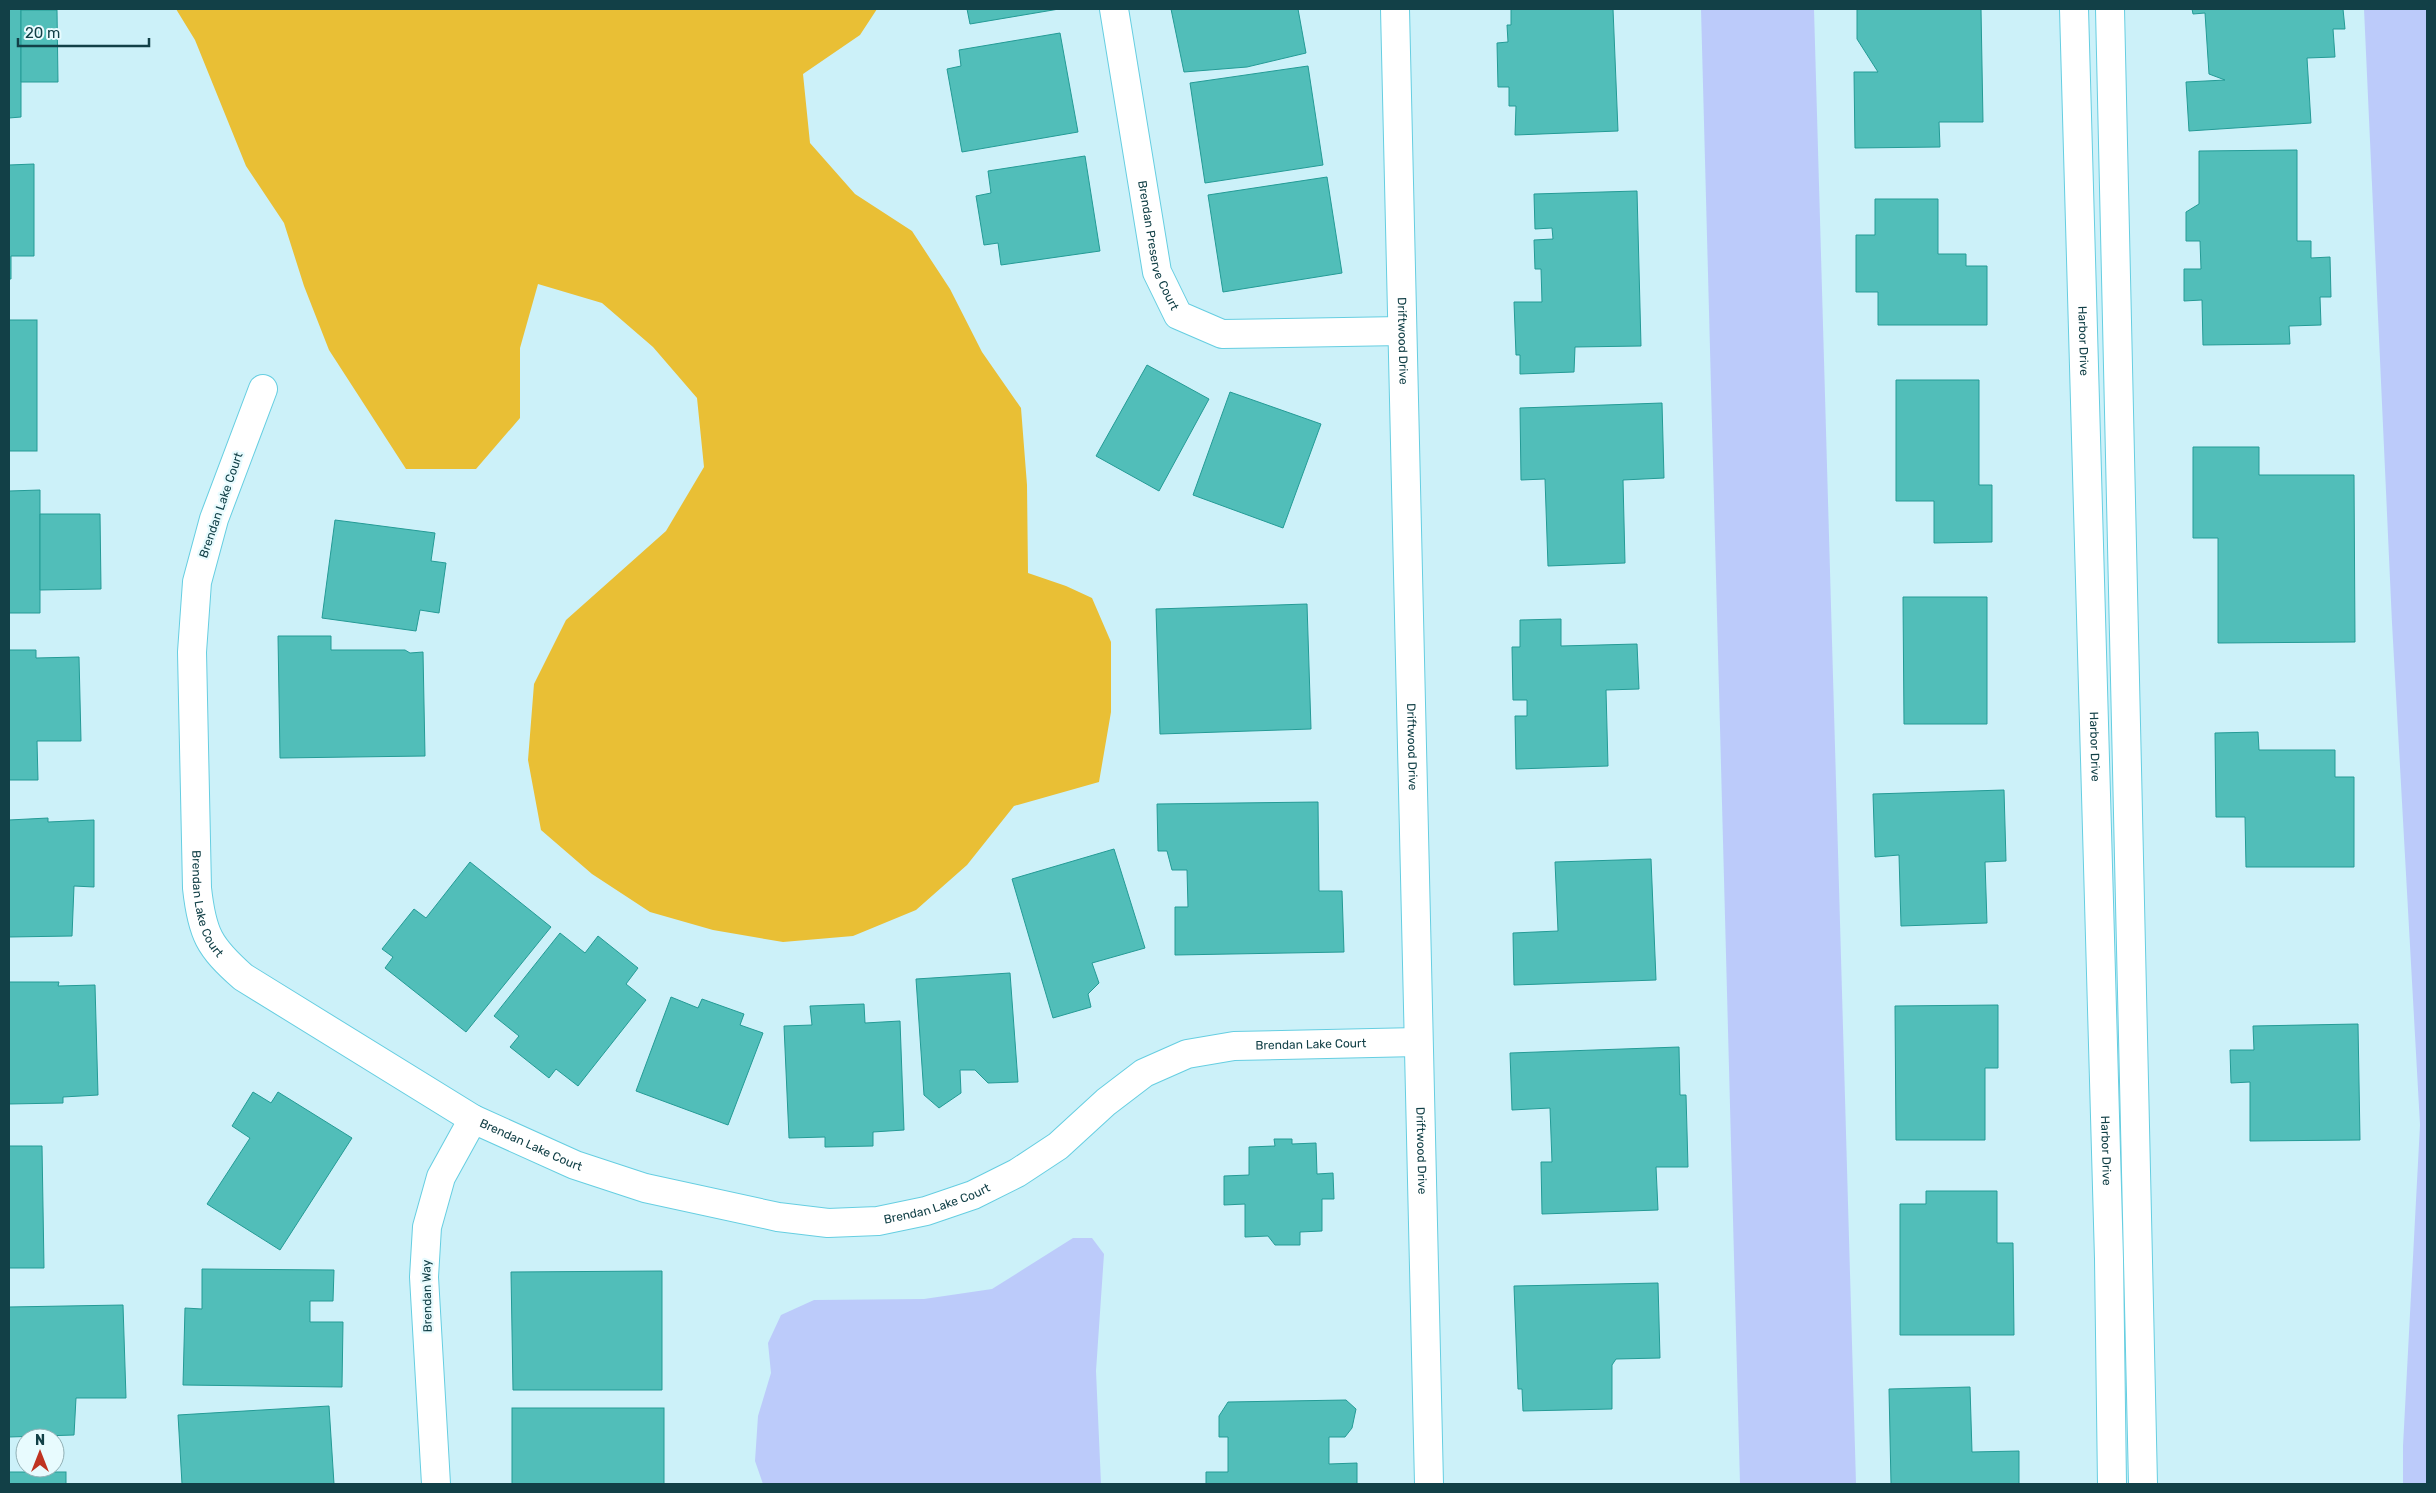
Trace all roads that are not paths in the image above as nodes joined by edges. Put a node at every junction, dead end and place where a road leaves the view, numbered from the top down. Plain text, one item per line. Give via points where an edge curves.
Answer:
1 (1114, 9) edge
2 (1394, 9) edge
3 (2074, 9) edge
4 (2110, 9) edge
5 (1402, 331) junction
6 (263, 389) dead end
7 (1418, 1042) junction
8 (473, 1119) junction
9 (436, 1484) edge
10 (1430, 1484) edge
11 (2112, 1484) edge
12 (2143, 1484) edge

1 - 5 street, Brendan Preserve Court via 1157,272 1178,316 1222,334
2 - 5 street, Driftwood Drive
3 - 11 street, Harbor Drive via 2108,1229
4 - 12 street
5 - 7 street, Driftwood Drive
6 - 8 street, Brendan Lake Court via 214,519 196,582 192,652 196,888 200,914 219,955 243,977
7 - 8 street, Brendan Lake Court via 1234,1046 1187,1054 1144,1073 1058,1146 1017,1173 972,1195 935,1208 878,1221 828,1223 778,1217 645,1188 575,1165
7 - 10 street, Driftwood Drive
8 - 9 street, Brendan Way via 441,1178 427,1227 424,1277

